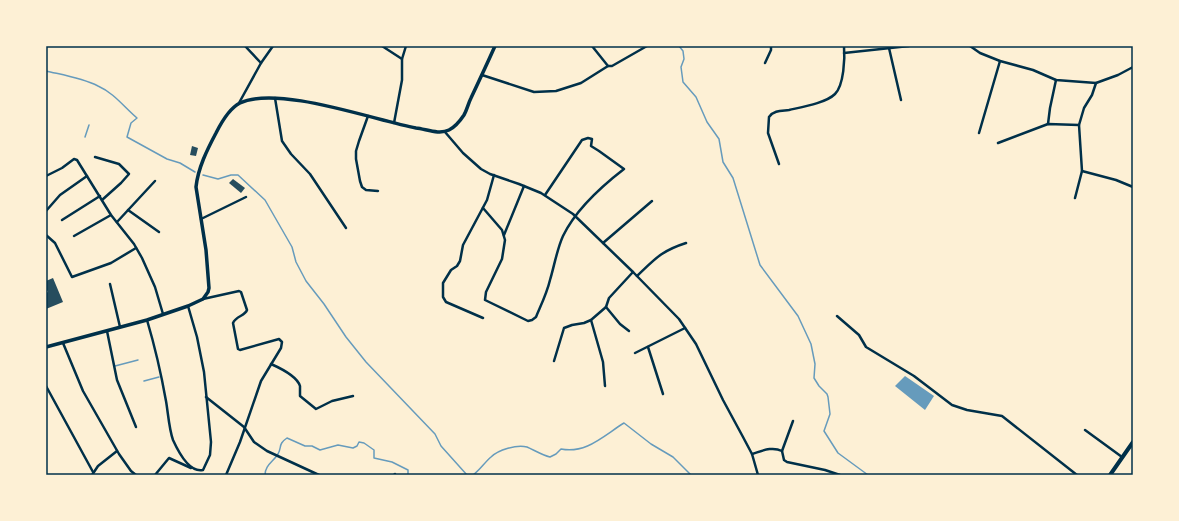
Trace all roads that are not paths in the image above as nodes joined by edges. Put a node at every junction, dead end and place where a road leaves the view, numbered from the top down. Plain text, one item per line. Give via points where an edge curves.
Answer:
1 (245, 46) edge
2 (273, 46) edge
3 (382, 46) edge
4 (406, 46) edge
5 (495, 46) edge
6 (592, 46) edge
7 (647, 46) edge
8 (771, 46) edge
9 (844, 46) edge
10 (909, 46) edge
11 (970, 46) edge
12 (889, 48) junction
13 (844, 53) junction
14 (402, 59) junction
15 (1000, 61) junction
16 (261, 63) junction
17 (765, 63) dead end
18 (608, 66) junction
19 (1133, 67) edge
20 (482, 75) junction
21 (1056, 80) junction
22 (1096, 83) junction
23 (275, 98) junction
24 (901, 100) dead end
25 (238, 104) junction
26 (368, 116) junction
27 (394, 123) junction
28 (1048, 124) junction
29 (1079, 125) junction
30 (445, 132) junction
31 (979, 133) dead end
32 (998, 143) dead end
33 (95, 157) dead end
34 (779, 164) dead end
35 (1082, 171) junction
36 (494, 175) junction
37 (46, 176) edge
38 (87, 176) junction
39 (155, 180) dead end
40 (524, 186) junction
41 (1133, 187) edge
42 (378, 191) dead end
43 (545, 195) junction
44 (100, 196) junction
45 (246, 197) dead end
46 (1075, 198) dead end
47 (102, 200) junction
48 (652, 201) dead end
49 (483, 208) junction
50 (128, 210) junction
51 (46, 211) edge
52 (111, 214) junction
53 (575, 216) junction
54 (201, 219) junction
55 (62, 220) dead end
56 (117, 222) junction
57 (346, 228) dead end
58 (159, 232) dead end
59 (46, 235) edge
60 (504, 235) junction
61 (74, 236) dead end
62 (603, 243) junction
63 (686, 243) dead end
64 (136, 248) junction
65 (633, 272) junction
66 (637, 276) junction
67 (110, 284) dead end
68 (203, 299) junction
69 (188, 306) junction
70 (606, 307) junction
71 (164, 314) junction
72 (836, 316) dead end
73 (484, 318) dead end
74 (147, 320) junction
75 (591, 320) junction
76 (120, 327) junction
77 (685, 328) junction
78 (107, 331) junction
79 (629, 331) dead end
80 (63, 343) junction
81 (46, 346) edge
82 (648, 347) junction
83 (635, 353) dead end
84 (554, 361) dead end
85 (272, 364) junction
86 (46, 386) edge
87 (605, 386) dead end
88 (663, 394) dead end
89 (206, 396) junction
90 (353, 396) dead end
91 (793, 421) dead end
92 (136, 427) dead end
93 (244, 427) junction
94 (1085, 430) dead end
95 (1133, 443) edge
96 (117, 451) junction
97 (782, 451) junction
98 (752, 454) junction
99 (1123, 457) junction
100 (192, 468) junction
101 (92, 474) edge
102 (136, 475) edge
103 (155, 475) edge
104 (226, 475) edge
105 (319, 475) edge
106 (758, 475) edge
107 (840, 475) edge
108 (1077, 475) edge
109 (1110, 475) edge

1 - 16 street
2 - 16 street
3 - 14 street
4 - 14 street
5 - 20 main road
6 - 18 street
7 - 18 street
8 - 17 street
9 - 13 street
10 - 12 street
11 - 15 street
12 - 13 street
12 - 24 street
13 - 34 street via 839,89 832,97 814,104 776,111 769,117 768,133
14 - 27 street via 402,80
15 - 21 street via 1033,70
15 - 31 street
16 - 25 street
18 - 20 street via 580,83 556,91 534,92
19 - 22 street via 1118,76
20 - 30 main road via 465,113
21 - 22 street
21 - 28 street
22 - 29 street
23 - 25 main road via 250,100
23 - 26 main road via 324,105
23 - 57 street via 282,141 310,174
25 - 54 main road via 219,128 201,164 196,187
26 - 27 main road
26 - 42 street via 357,146 356,159 362,187
27 - 30 main road
28 - 29 street
28 - 32 street
29 - 35 street
30 - 36 street via 473,163
33 - 47 street via 119,164 129,174
35 - 41 street
35 - 46 street
36 - 40 street
36 - 49 street
37 - 38 street via 76,159
38 - 44 street
38 - 51 street via 60,195
39 - 50 street
40 - 43 street
40 - 60 street
43 - 53 street
43 - 53 street via 582,140 592,139 591,146 624,169 606,183
44 - 47 street
44 - 55 street
45 - 54 street
47 - 52 street
48 - 62 street
49 - 60 street
49 - 73 street via 463,245 460,261 443,283 444,300
50 - 56 street
50 - 58 street
52 - 56 street
52 - 61 street
53 - 60 street via 562,237 549,283 536,317 532,320 485,300 486,292 502,259
53 - 62 street
54 - 68 main road via 209,288
56 - 64 street
59 - 64 street via 55,244 72,278 111,263
62 - 65 street
63 - 66 street via 662,252
64 - 71 street via 155,287
65 - 66 street
65 - 70 street via 609,298
66 - 77 street
67 - 76 street
68 - 69 main road
68 - 85 street via 241,292 247,310 233,322 238,349 279,339 282,344
69 - 71 main road
69 - 89 street via 204,372
70 - 75 street
70 - 79 street
71 - 74 main road
72 - 108 street via 858,335 866,348 914,376 952,405 1002,416
74 - 76 main road
74 - 100 street via 156,350 173,439 181,455
75 - 84 street via 564,328
75 - 87 street via 603,362
76 - 78 main road
77 - 82 street
77 - 98 street via 696,344
78 - 80 main road
78 - 92 street via 117,380
80 - 81 main road
80 - 96 street via 83,391
82 - 83 street
82 - 88 street
85 - 90 street via 294,378 300,385 300,396 316,409 332,401
85 - 93 street via 259,386
86 - 101 street
89 - 93 street
89 - 100 street via 210,455 203,470
91 - 97 street
93 - 104 street
93 - 105 street via 254,442 267,451
94 - 99 street
95 - 99 highway
96 - 101 street
96 - 102 street
97 - 98 street via 772,448
97 - 107 street via 787,462
98 - 106 street
99 - 109 highway
100 - 103 street via 169,458

